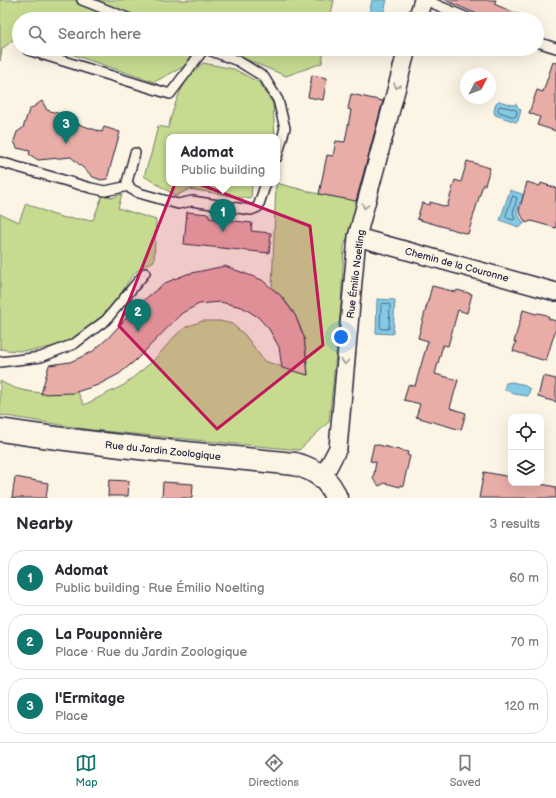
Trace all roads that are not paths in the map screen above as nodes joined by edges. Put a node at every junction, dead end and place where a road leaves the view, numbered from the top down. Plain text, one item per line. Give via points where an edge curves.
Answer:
1 (82, 0) edge
2 (424, 0) edge
3 (112, 12) edge
4 (420, 12) edge
5 (453, 12) edge
6 (544, 44) edge
7 (556, 48) edge
8 (47, 56) edge
9 (200, 56) edge
10 (224, 56) edge
11 (406, 56) edge
12 (280, 146) edge
13 (135, 153) dead end
14 (1, 164) edge
15 (128, 186) junction
16 (265, 186) edge
17 (357, 237) junction
18 (145, 273) dead end
19 (556, 292) edge
20 (0, 362) edge
21 (0, 430) edge
22 (323, 477) junction
23 (336, 498) edge

1 - 3 lane
2 - 4 street
2 - 5 lane
6 - 7 lane
8 - 9 lane via 170,94
10 - 12 lane via 238,61 264,77 278,100 285,128
11 -> 17 street, Rue Émilio Noelting
13 - 15 lane
14 - 15 lane via 105,191
15 - 16 lane via 138,193 178,204 192,201 251,210 258,207
17 - 19 street, Chemin de la Couronne
17 -> 22 street, Rue Émilio Noelting via 338,448
18 - 20 lane via 106,320 74,344 40,357
21 - 22 main road, Rue du Jardin Zoologique via 172,452 295,464
22 - 23 main road

